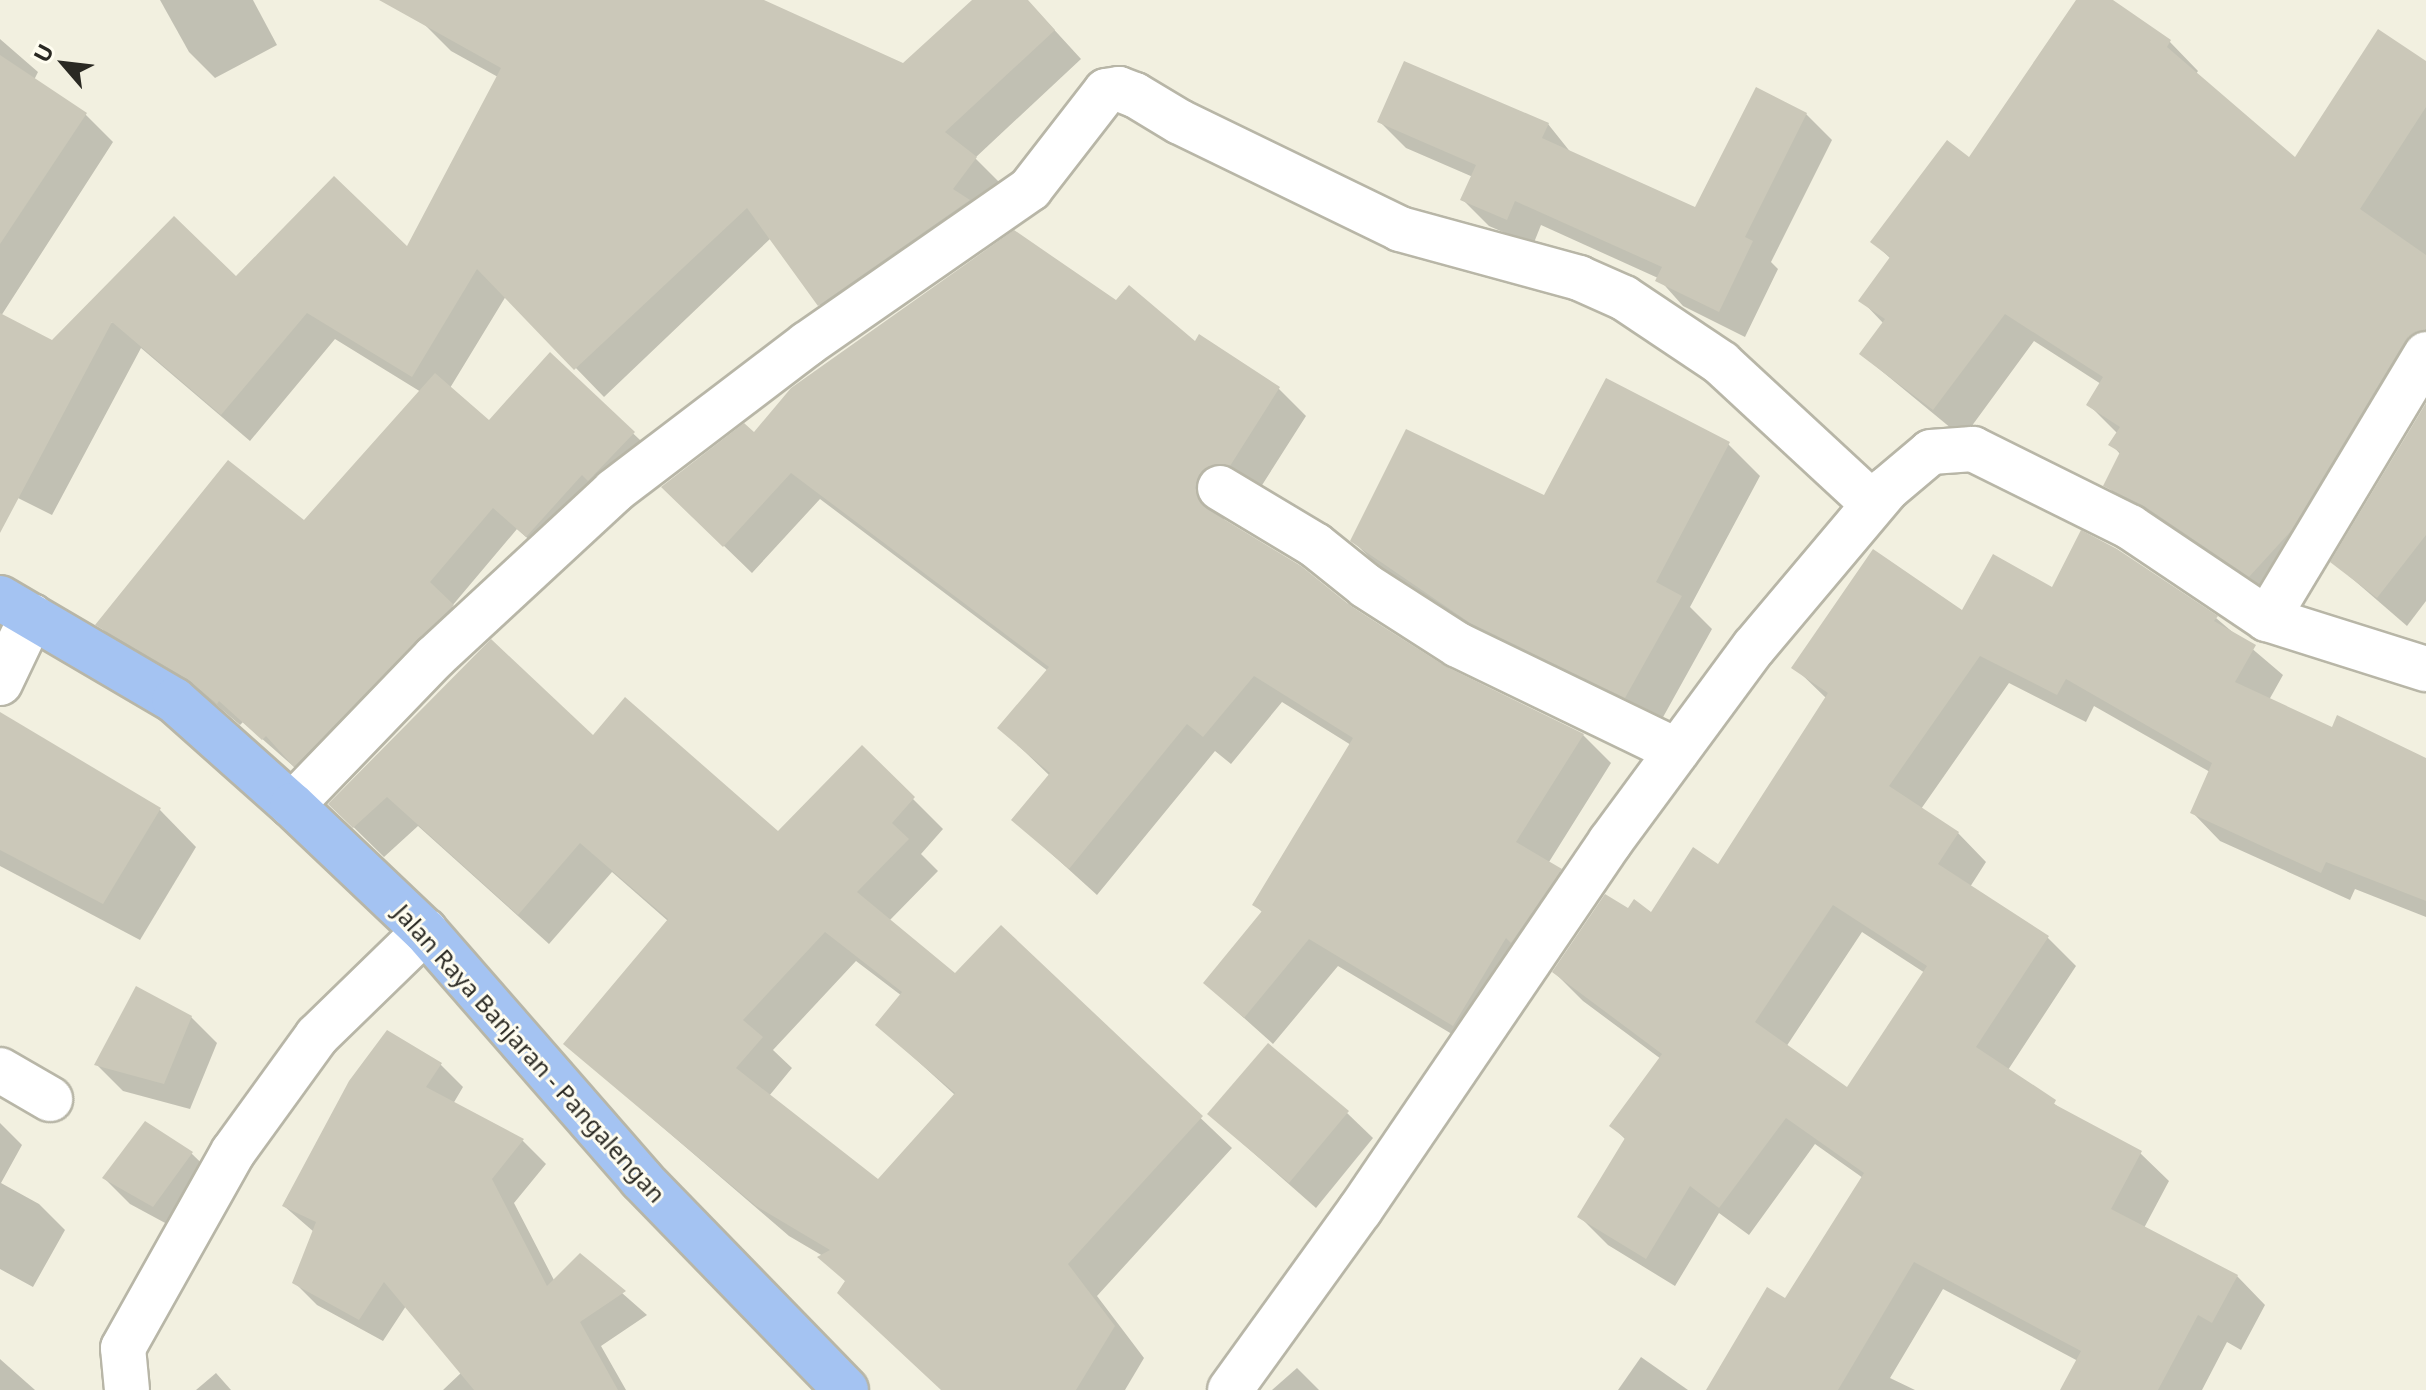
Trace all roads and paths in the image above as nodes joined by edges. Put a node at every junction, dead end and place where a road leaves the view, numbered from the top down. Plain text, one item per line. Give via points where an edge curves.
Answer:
1 (2426, 354) edge
2 (1220, 488) dead end
3 (1873, 504) junction
4 (16, 607) edge
5 (2267, 619) junction
6 (2426, 669) edge
7 (0, 683) edge
8 (1677, 751) junction
9 (292, 805) junction
10 (425, 931) junction
11 (0, 1070) edge
12 (50, 1099) dead end
13 (127, 1390) edge
14 (846, 1390) edge
15 (1230, 1390) edge

1 - 5 street
2 - 8 street via 1315,545 1378,594 1458,645
3 - 5 street via 1931,452 1973,449 2130,527
3 - 8 street via 1754,647
3 - 9 street via 1721,363 1624,298 1579,278 1400,229 1135,95 1106,91 1030,189 807,344 614,491 435,657
4 - 7 street
4 - 9 main road, Jalan Raya Banjaran - Pangalengan via 174,700
5 - 6 street
8 - 15 street
9 - 10 main road, Jalan Raya Banjaran - Pangalengan
10 - 13 street via 317,1036 233,1152 123,1348
10 - 14 main road, Jalan Raya Banjaran - Pangalengan via 641,1179
11 - 12 street

